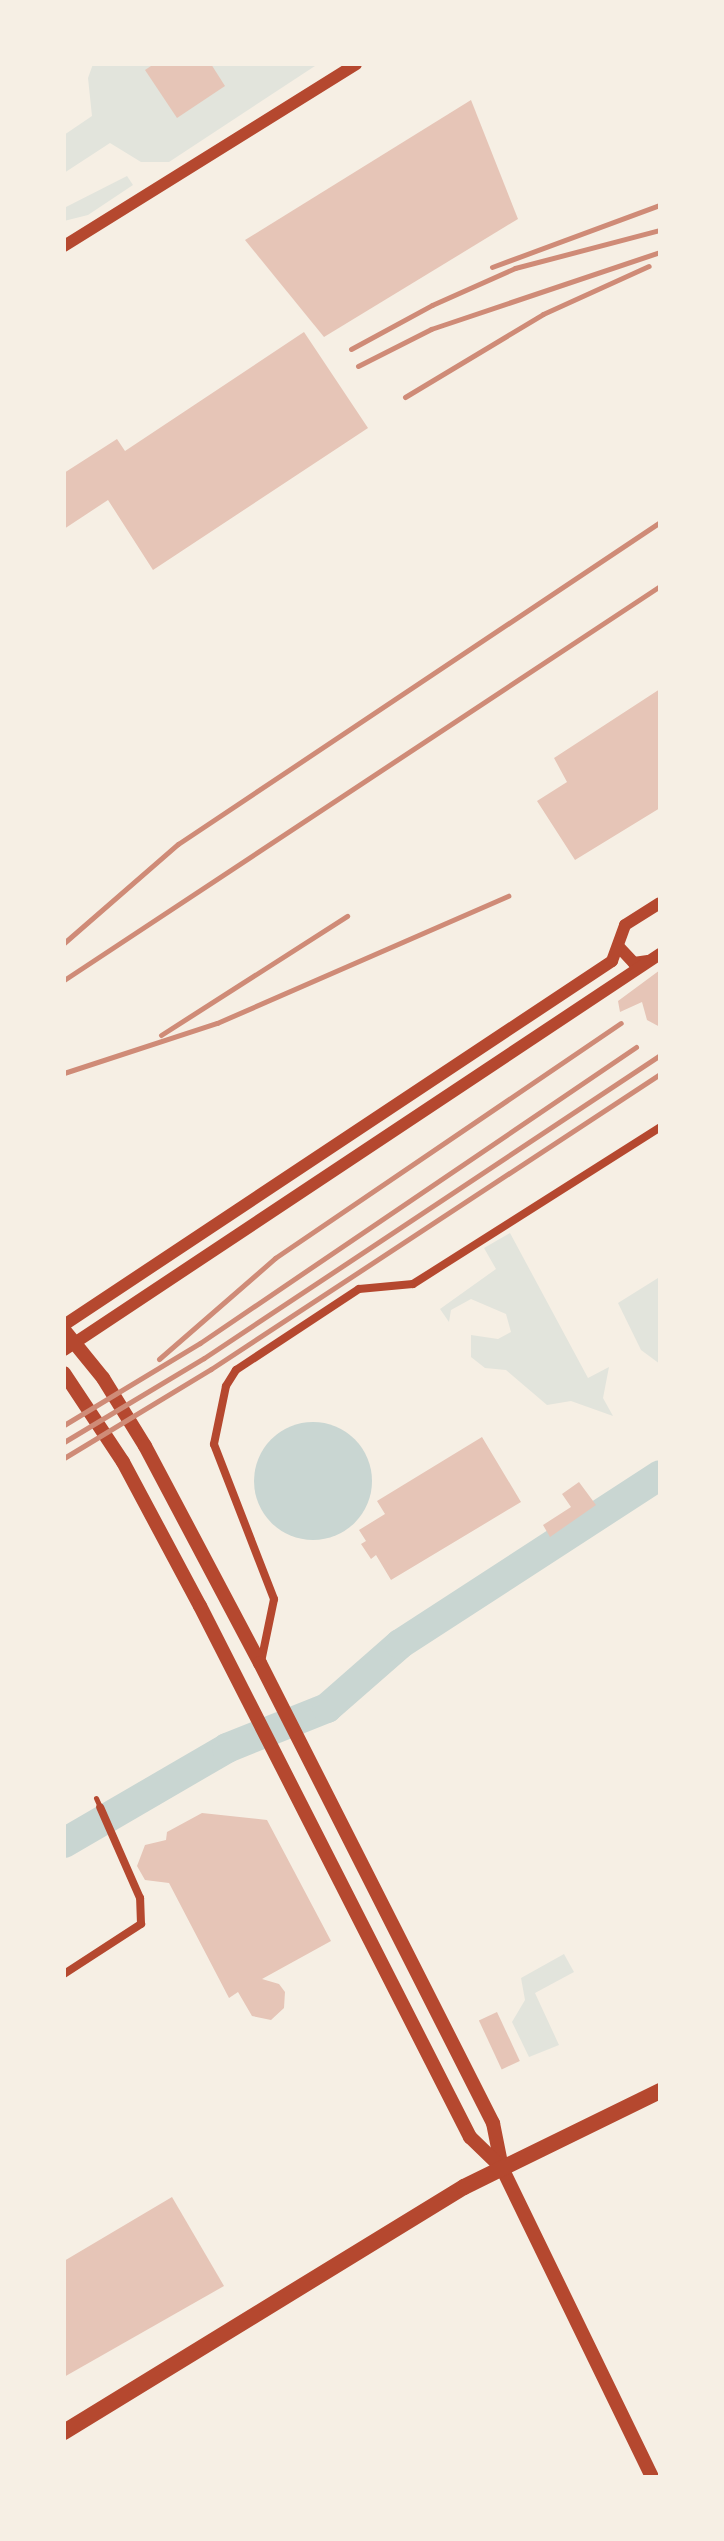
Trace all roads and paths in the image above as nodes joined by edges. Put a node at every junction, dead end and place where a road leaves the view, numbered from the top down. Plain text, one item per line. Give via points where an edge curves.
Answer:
1 (356, 64) edge
2 (87, 235) junction
3 (64, 236) edge
4 (64, 246) edge
5 (660, 903) edge
6 (619, 947) junction
7 (654, 958) edge
8 (660, 1127) edge
9 (64, 1328) edge
10 (69, 1346) edge
11 (64, 1373) edge
12 (260, 1663) junction
13 (98, 1802) dead end
14 (64, 1974) edge
15 (660, 2091) edge
16 (502, 2168) junction
17 (64, 2432) edge
18 (652, 2477) edge

1 - 2 street
2 - 3 street
2 - 4 street
5 - 6 street via 625,925
6 - 7 street via 634,963
6 - 9 street via 612,961
7 - 10 street
8 - 12 street via 413,1284 359,1289 236,1370 226,1386 214,1444 274,1599
9 - 10 main road
10 - 12 main road via 103,1378 145,1446
11 - 16 main road via 123,1462 470,2137
12 - 16 main road via 493,2123
13 - 14 street via 140,1898 141,1924
15 - 16 main road
16 - 17 main road
16 - 18 main road

